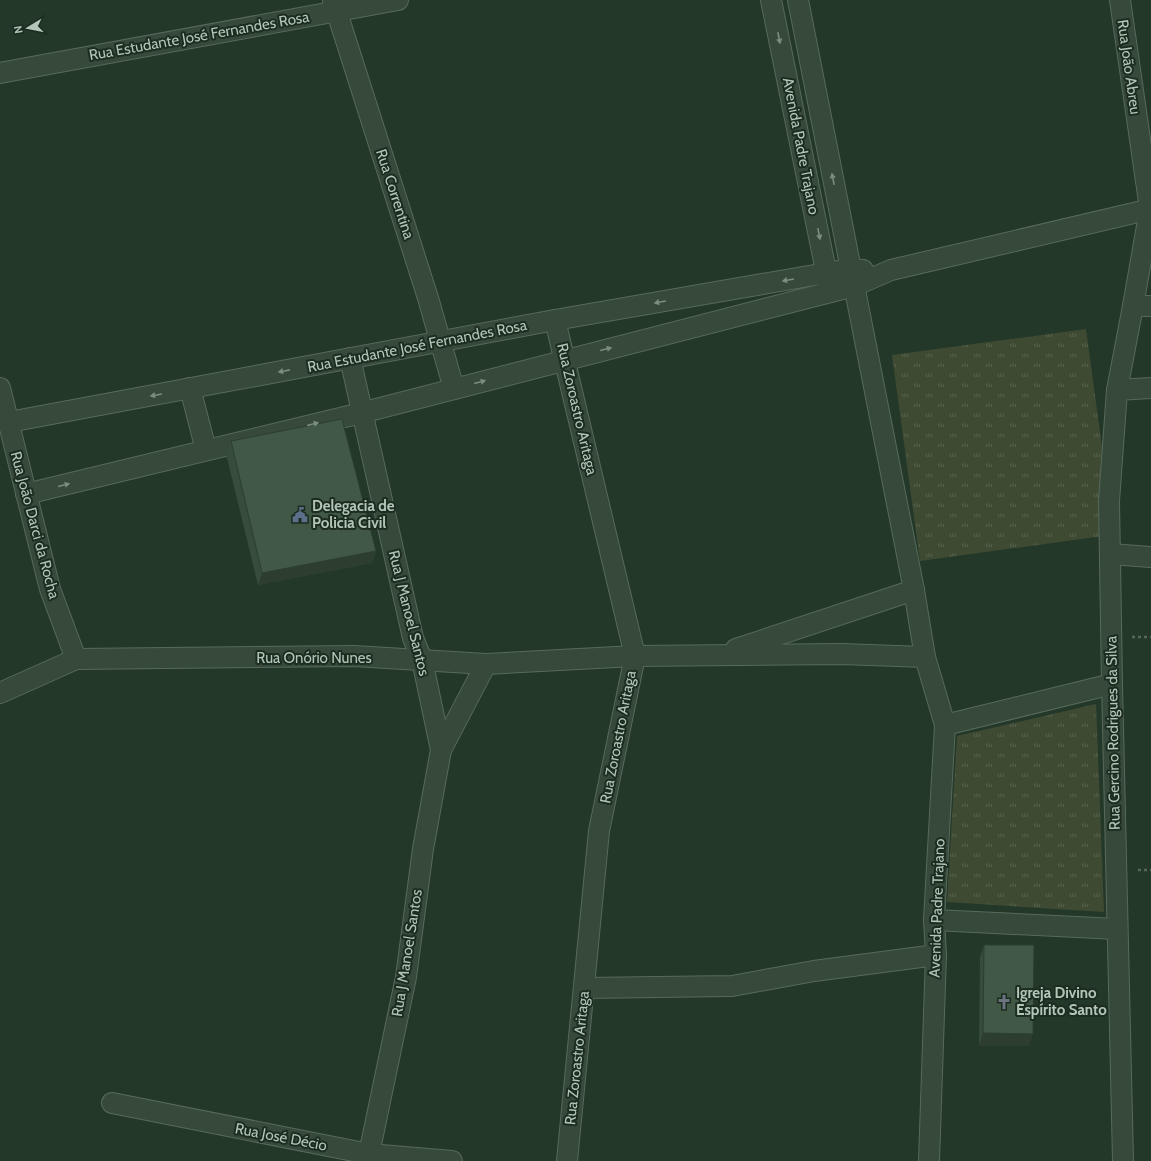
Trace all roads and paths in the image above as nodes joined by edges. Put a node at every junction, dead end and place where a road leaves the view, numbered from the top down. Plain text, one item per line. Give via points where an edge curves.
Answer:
1 (398, 0) edge
2 (771, 0) edge
3 (798, 0) edge
4 (1120, 0) edge
5 (335, 5) edge
6 (0, 73) edge
7 (1150, 209) edge
8 (852, 278) junction
9 (828, 283) junction
10 (1142, 306) edge
11 (556, 320) junction
12 (441, 341) junction
13 (350, 358) junction
14 (566, 360) junction
15 (0, 388) edge
16 (190, 388) junction
17 (1151, 388) edge
18 (454, 389) junction
19 (1118, 390) junction
20 (361, 412) junction
21 (8, 422) junction
22 (206, 450) junction
23 (26, 494) junction
24 (1110, 554) junction
25 (1151, 557) edge
26 (914, 590) junction
27 (718, 655) junction
28 (635, 656) junction
29 (925, 657) junction
30 (76, 660) junction
31 (422, 660) junction
32 (486, 664) junction
33 (1112, 684) junction
34 (0, 693) edge
35 (946, 725) junction
36 (441, 750) junction
37 (934, 920) junction
38 (1117, 929) junction
39 (936, 955) junction
40 (584, 988) junction
41 (112, 1103) dead end
42 (369, 1154) junction
43 (452, 1161) edge
44 (567, 1161) edge
45 (929, 1161) edge
46 (1123, 1161) edge

1 - 5 street, Rua Estudante José Fernandes Rosa
2 -> 9 street, Avenida Padre Trajano
8 -> 3 street, Avenida Padre Trajano
4 - 7 street, Rua João Abreu
5 - 6 street, Rua Estudante José Fernandes Rosa
5 - 12 street, Rua Correntina
7 - 8 street
7 - 10 street, Rua João Abreu
8 - 9 street
8 - 26 street, Avenida Padre Trajano
9 -> 11 street, Rua Estudante José Fernandes Rosa
14 -> 9 street
10 - 19 street, Rua Gercino Rodrigues da Silva
11 - 12 street, Rua Estudante José Fernandes Rosa
11 - 14 street, Rua Zoroastro Aritaga
12 - 13 street, Rua Estudante José Fernandes Rosa
12 - 18 street, Rua Correntina
13 -> 16 street, Rua Estudante José Fernandes Rosa
13 - 20 street, Rua J Manoel Santos
18 -> 14 street
14 - 28 street, Rua Zoroastro Aritaga
15 - 21 street, Rua João Darci da Rocha
16 -> 21 street, Rua Estudante José Fernandes Rosa
16 - 22 street
17 - 19 street
18 - 20 street
19 - 24 street, Rua Gercino Rodrigues da Silva via 1109,500
22 -> 20 street
20 - 31 street, Rua J Manoel Santos via 413,638
21 - 23 street, Rua João Darci da Rocha
23 -> 22 street
23 - 30 street, Rua João Darci da Rocha via 50,589
24 - 25 street
24 - 33 street, Rua Gercino Rodrigues da Silva
26 - 27 street
26 - 29 street, Avenida Padre Trajano
27 - 28 street, Rua Onório Nunes
27 - 29 street, Rua Onório Nunes via 842,654
28 - 32 street, Rua Onório Nunes
28 - 40 street, Rua Zoroastro Aritaga via 599,832
29 - 35 street, Avenida Padre Trajano
30 - 31 street, Rua Onório Nunes via 354,656
30 - 34 street, Rua Onório Nunes
31 - 32 street, Rua Onório Nunes
31 - 36 street, Rua J Manoel Santos
32 - 36 street, Rua J Manoel Santos
33 - 35 street
33 - 38 street, Rua Gercino Rodrigues da Silva
35 - 37 street, Avenida Padre Trajano
36 - 42 street, Rua J Manoel Santos via 423,849 406,977
37 - 38 street
37 - 39 street, Avenida Padre Trajano
38 - 46 street, Rua Gercino Rodrigues da Silva
39 - 40 street via 814,971 732,986
39 - 45 street, Avenida Padre Trajano
40 - 44 street, Rua Zoroastro Aritaga
41 - 42 street, Rua José Décio
42 - 43 street, Rua José Décio

